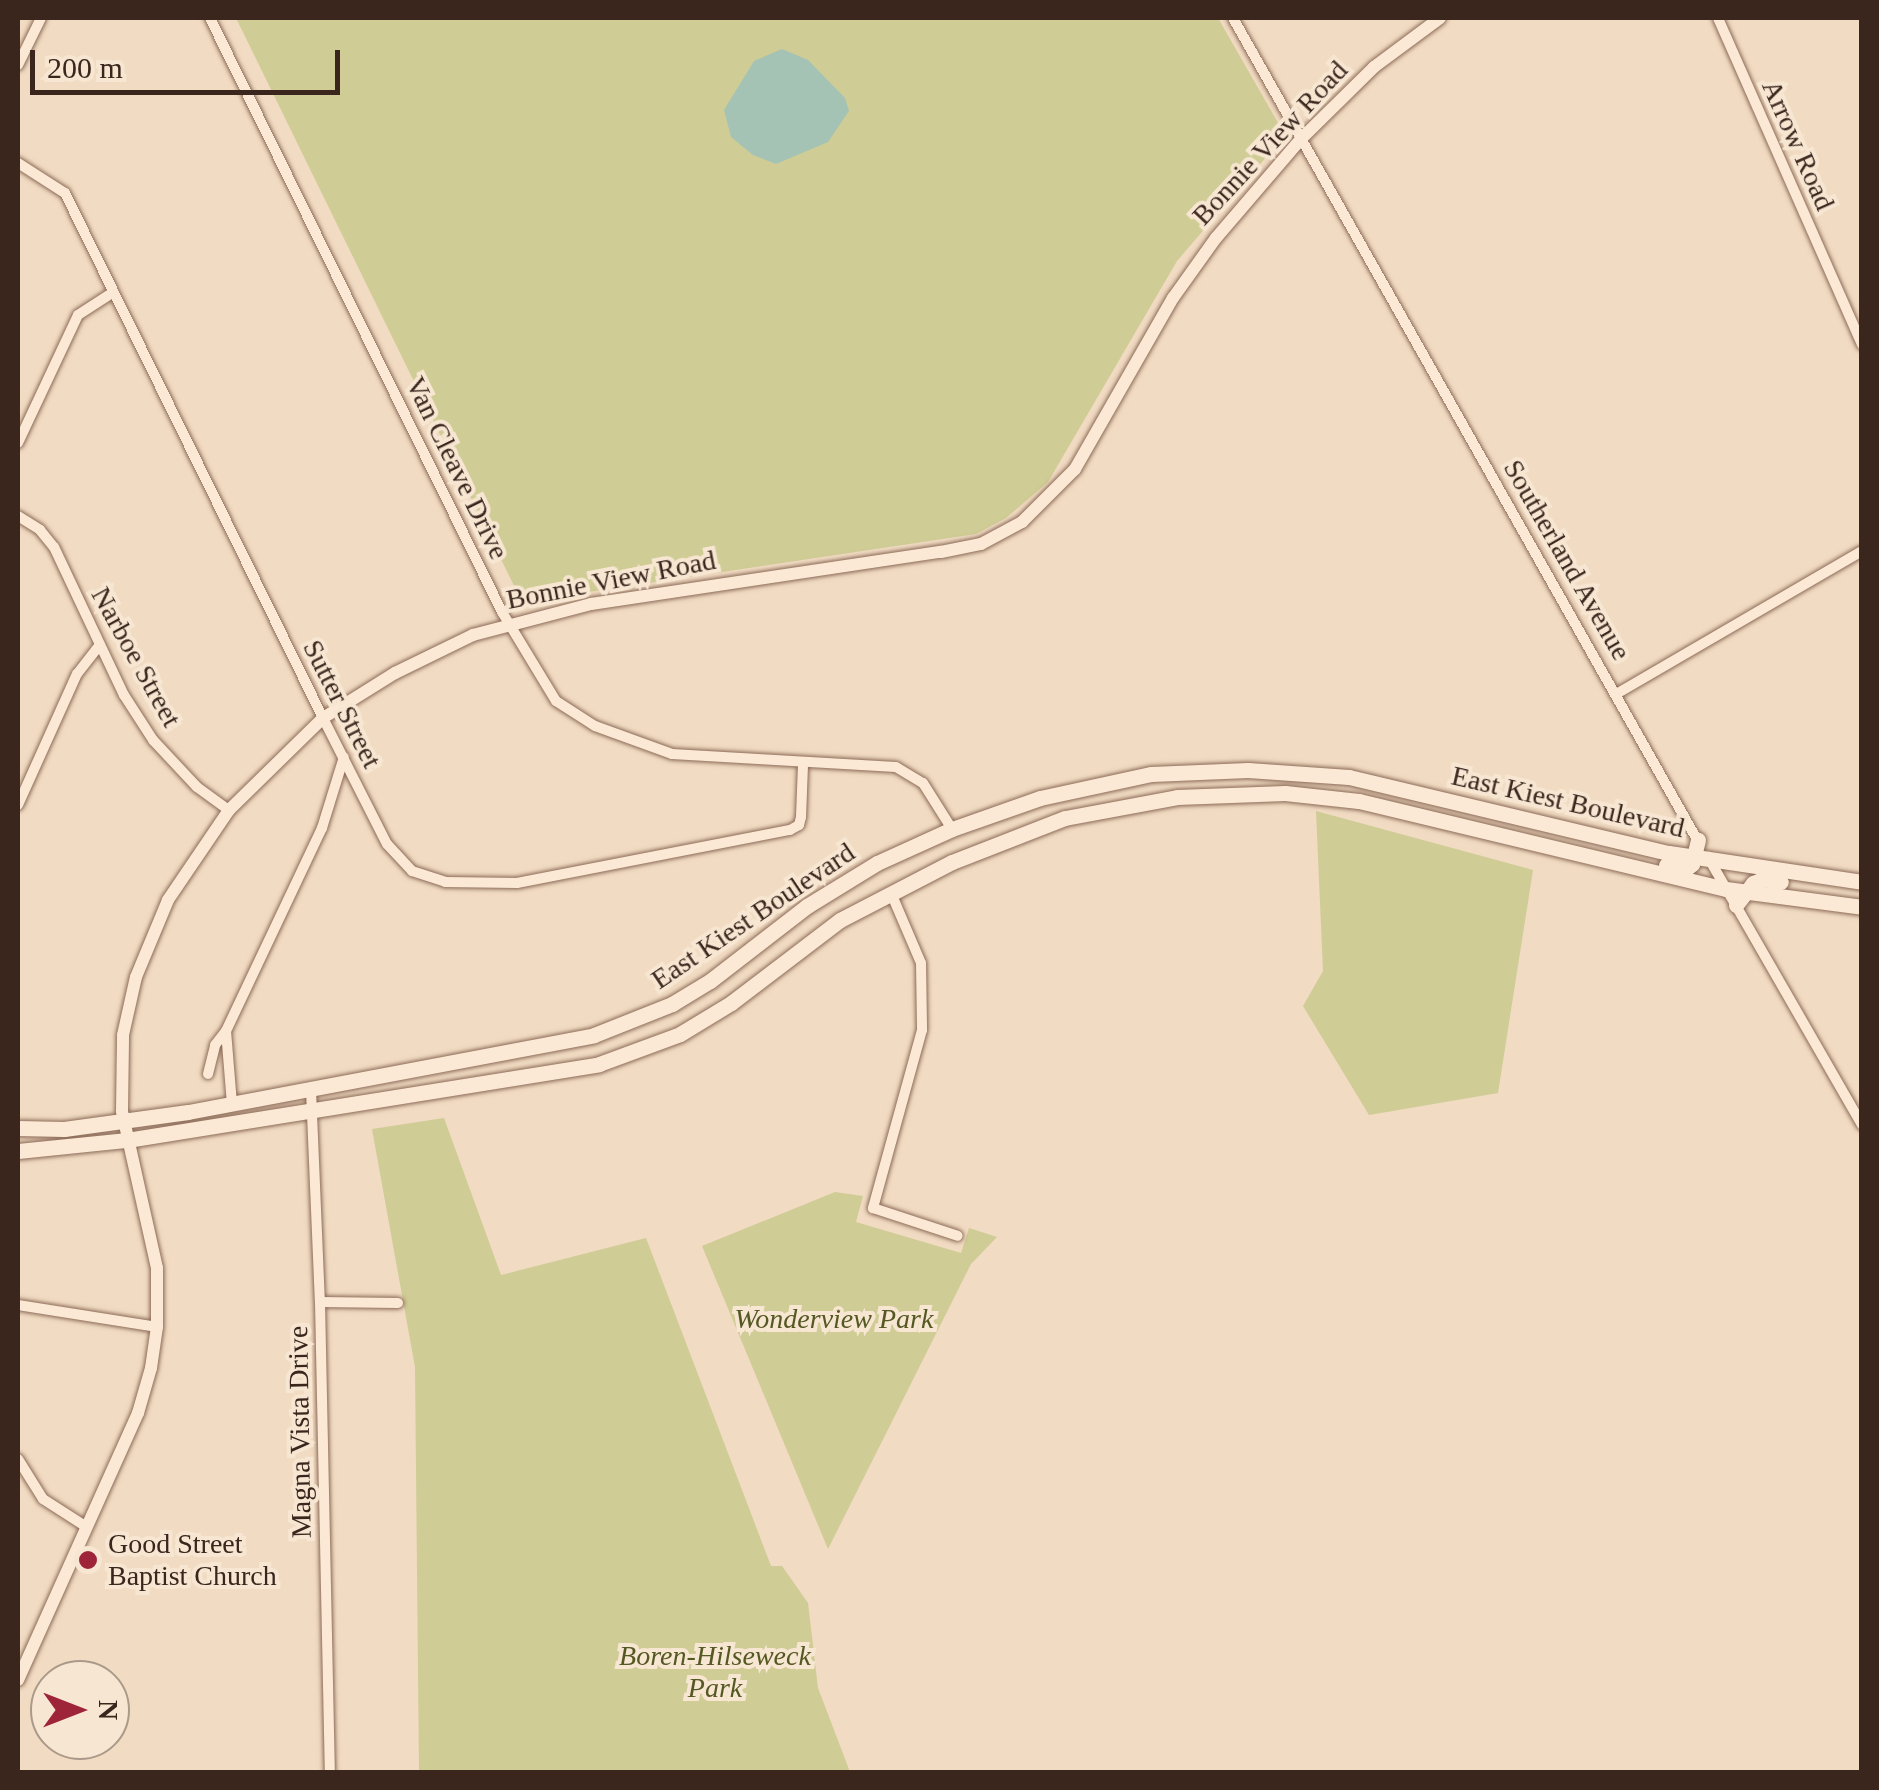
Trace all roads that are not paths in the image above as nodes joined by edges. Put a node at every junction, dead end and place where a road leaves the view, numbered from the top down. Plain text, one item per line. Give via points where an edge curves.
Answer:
1 (41, 18) edge
2 (210, 18) edge
3 (1233, 18) edge
4 (1440, 18) edge
5 (1718, 18) edge
6 (18, 65) edge
7 (1300, 139) junction
8 (18, 163) edge
9 (112, 293) junction
10 (1862, 345) edge
11 (18, 443) edge
12 (18, 516) edge
13 (1862, 551) edge
14 (508, 623) junction
15 (100, 645) junction
16 (1618, 693) junction
17 (323, 718) junction
18 (345, 756) junction
19 (804, 764) junction
20 (1286, 772) junction
21 (1284, 792) junction
22 (18, 805) edge
23 (228, 810) junction
24 (952, 828) junction
25 (1698, 840) joint
26 (1701, 859) junction
27 (1618, 863) junction
28 (1823, 878) junction
29 (1862, 882) edge
30 (1726, 889) junction
31 (891, 893) junction
32 (1740, 899) junction
33 (1862, 907) edge
34 (226, 1031) junction
35 (208, 1074) dead end
36 (311, 1090) junction
37 (232, 1104) junction
38 (311, 1110) junction
39 (124, 1121) junction
40 (1862, 1125) edge
41 (18, 1128) edge
42 (127, 1140) junction
43 (18, 1151) edge
44 (958, 1236) dead end
45 (320, 1302) junction
46 (398, 1303) dead end
47 (18, 1305) edge
48 (157, 1327) junction
49 (18, 1459) edge
50 (85, 1526) junction
51 (18, 1680) edge
52 (330, 1772) edge

1 - 6 street
2 - 14 street, Van Cleave Drive
3 - 7 street, Southerland Avenue
4 - 7 street, Bonnie View Road via 1374,67
5 - 10 street, Arrow Road
7 - 14 street, Bonnie View Road via 1193,266 1075,469 1022,522 980,544 941,552 591,604
7 - 16 street, Southerland Avenue
8 - 9 street, Sutter Street via 65,192
9 - 11 street via 78,316
9 - 17 street, Sutter Street
12 - 15 street, Narboe Street via 54,547
13 - 16 street
14 - 17 street, Bonnie View Road via 436,652
14 - 19 street, Van Cleave Drive via 556,701 595,726 672,754
15 - 22 street via 77,674
15 - 23 street, Narboe Street via 153,740
16 - 25 street, Southerland Avenue
17 - 18 street, Sutter Street
17 - 23 street, Bonnie View Road
18 - 19 street, Sutter Street via 387,844 412,871 445,882 498,884 795,828
18 - 34 street via 322,828
19 - 24 street, Van Cleave Drive via 909,772 933,794
20 - 21 main road
20 - 24 main road, East Kiest Boulevard via 1203,770 1103,782
20 - 26 main road, East Kiest Boulevard via 1368,781
21 - 27 main road, East Kiest Boulevard via 1412,812
21 - 31 main road, East Kiest Boulevard via 1176,797 1065,818
23 - 39 street, Bonnie View Road via 168,900 136,976 120,1068
24 - 36 main road, East Kiest Boulevard via 876,864 807,906 710,981 637,1019 556,1043
25 - 26 main road
26 - 27 main road via 1686,869 1642,860
26 - 28 main road, East Kiest Boulevard
26 - 30 street
27 - 30 main road, East Kiest Boulevard
28 - 29 main road, East Kiest Boulevard
28 - 32 main road via 1806,885 1763,879
30 - 32 main road, East Kiest Boulevard
31 - 38 main road, East Kiest Boulevard via 840,920 731,1004 650,1047 536,1076
31 - 44 street via 920,963 922,1030 872,1208
32 - 33 main road, East Kiest Boulevard
32 - 40 street
34 - 35 street
34 - 37 street
36 - 37 main road, East Kiest Boulevard
36 - 38 street, Magna Vista Drive
37 - 39 main road, East Kiest Boulevard
38 - 42 main road, East Kiest Boulevard
38 - 45 street, Magna Vista Drive
39 - 41 main road, East Kiest Boulevard
39 - 42 street, Bonnie View Road
42 - 43 main road, East Kiest Boulevard
42 - 48 street, Bonnie View Road via 153,1242
45 - 46 street
45 - 52 street, Magna Vista Drive
47 - 48 street
48 - 50 street, Bonnie View Road via 138,1413
49 - 50 street via 43,1499
50 - 51 street, Bonnie View Road

